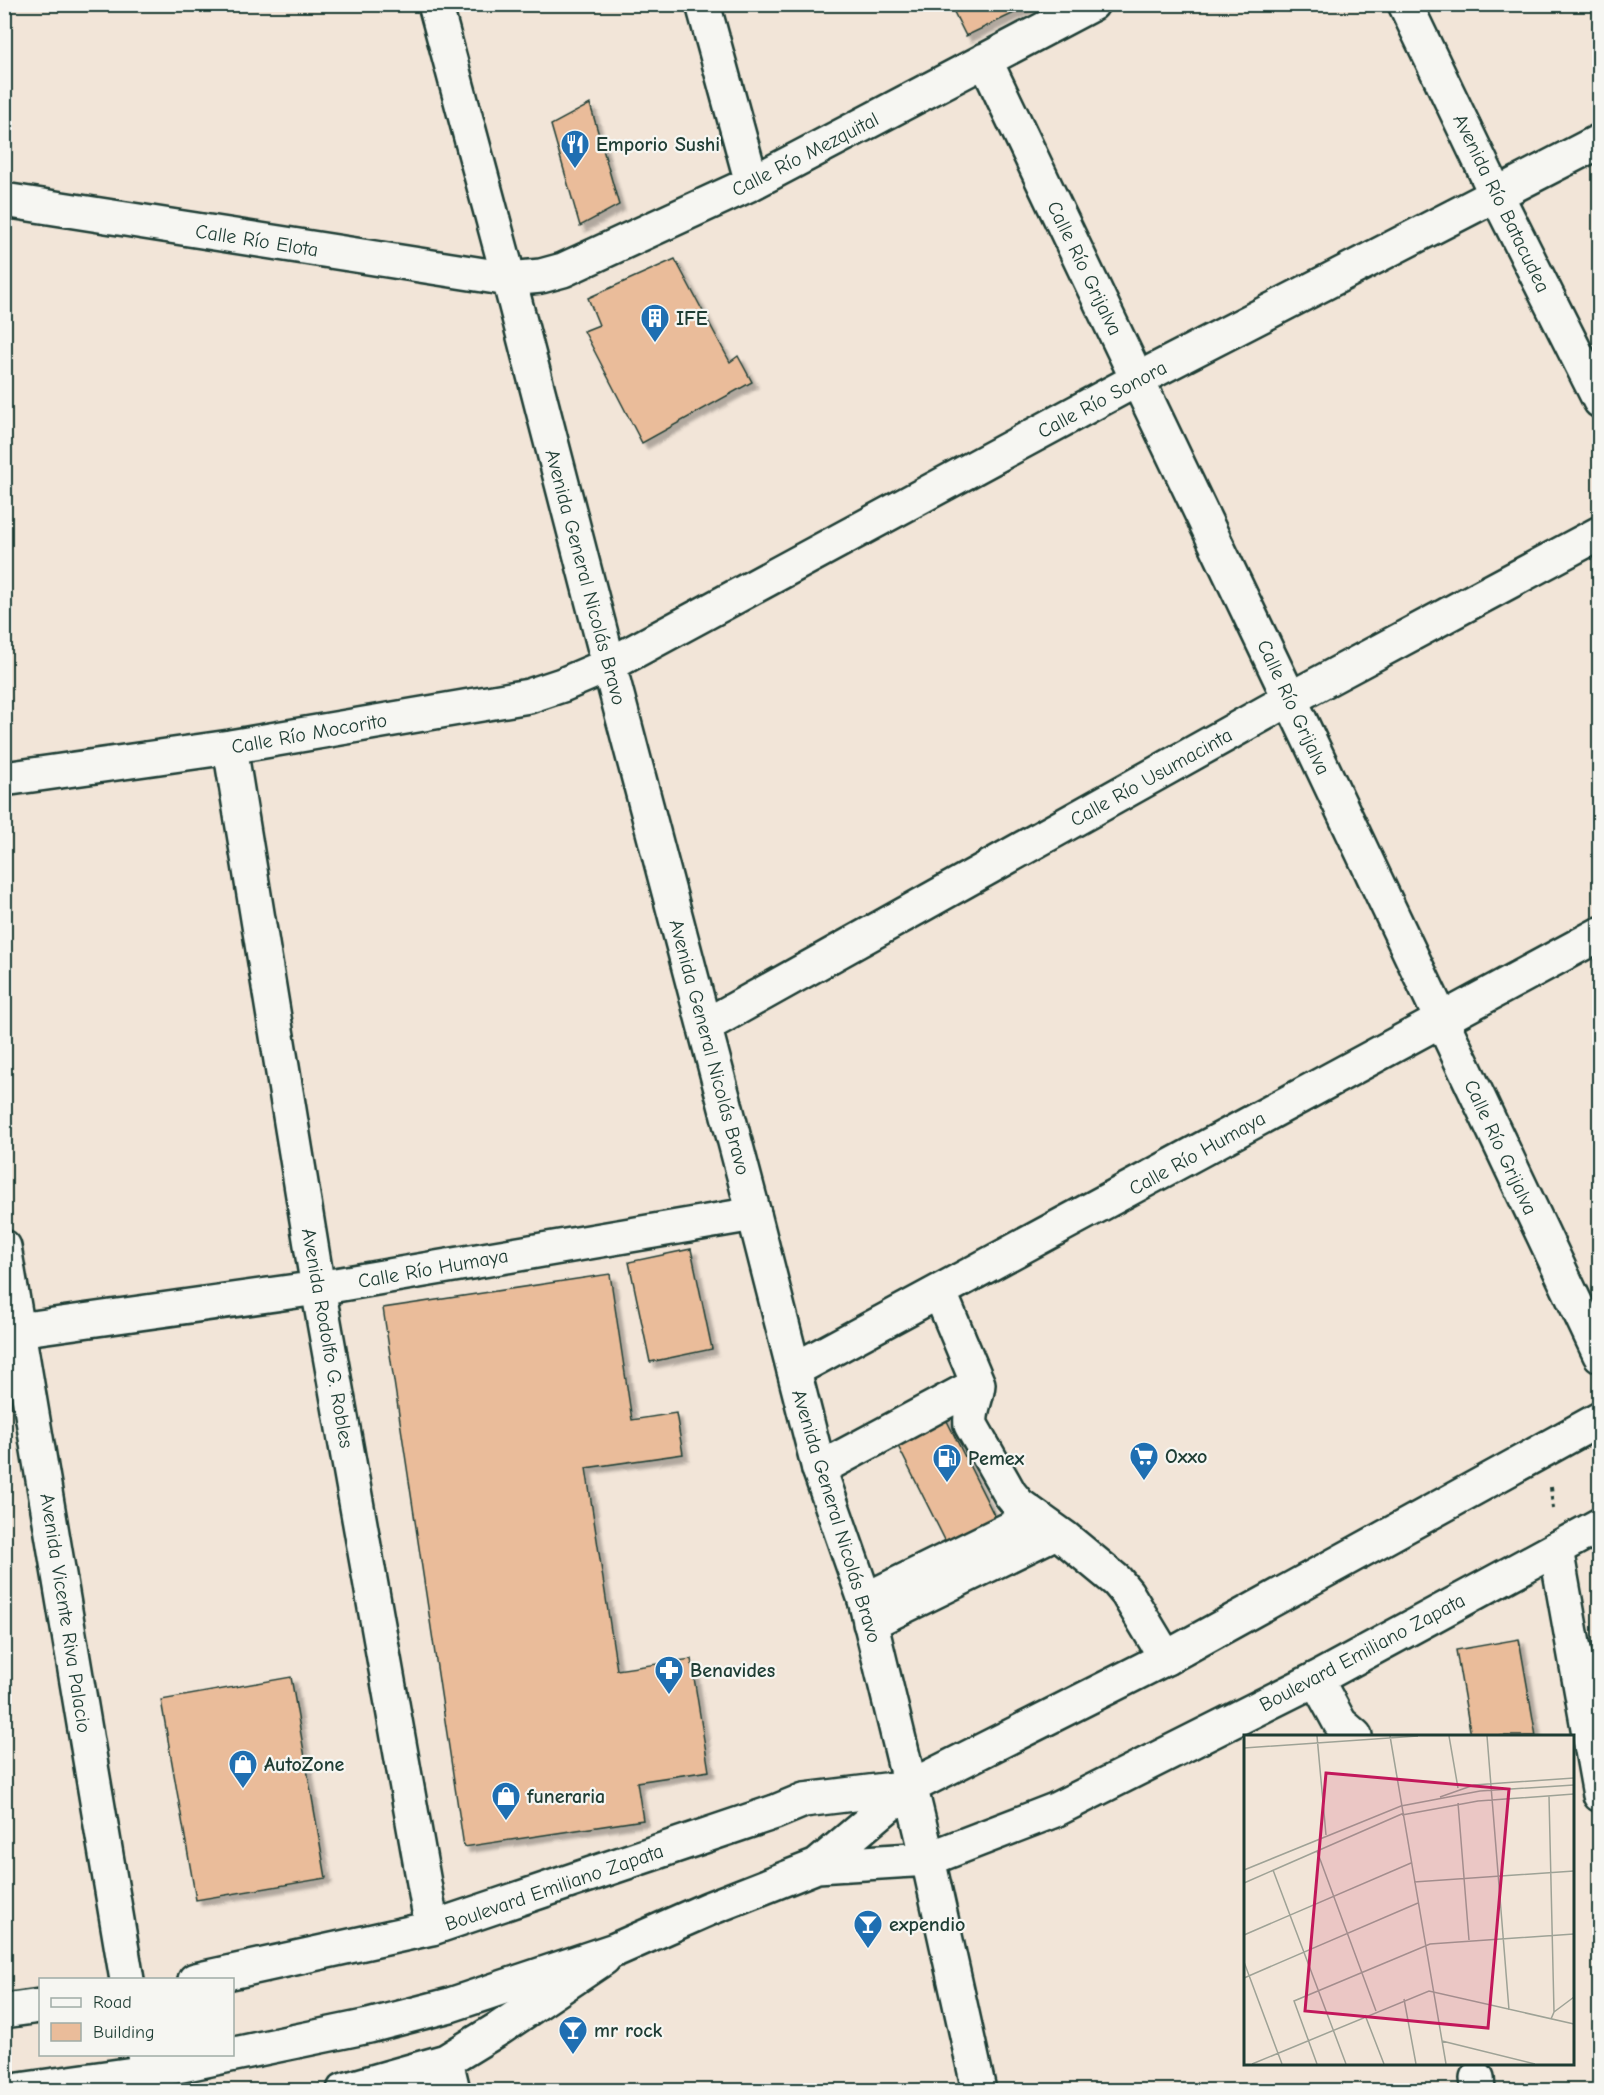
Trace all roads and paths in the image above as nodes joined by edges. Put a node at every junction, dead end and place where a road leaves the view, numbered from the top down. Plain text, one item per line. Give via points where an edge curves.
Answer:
1 (435, 4) edge
2 (704, 4) edge
3 (1406, 4) edge
4 (1082, 7) edge
5 (985, 60) junction
6 (1599, 141) edge
7 (752, 183) junction
8 (1496, 194) junction
9 (4, 200) edge
10 (509, 279) junction
11 (1138, 379) junction
12 (1599, 401) edge
13 (1599, 533) edge
14 (609, 665) junction
15 (1290, 699) junction
16 (230, 747) junction
17 (4, 779) edge
18 (1599, 934) edge
19 (1441, 1019) junction
20 (705, 1026) junction
21 (754, 1214) junction
22 (4, 1247) edge
23 (318, 1288) junction
24 (940, 1293) junction
25 (11, 1331) edge
26 (1599, 1355) edge
27 (794, 1370) junction
28 (978, 1384) junction
29 (1599, 1419) edge
30 (1548, 1449) junction
31 (819, 1469) junction
32 (1045, 1525) junction
33 (1599, 1525) edge
34 (1556, 1549) junction
35 (867, 1611) junction
36 (1166, 1658) junction
37 (1316, 1678) junction
38 (1353, 1735) edge
39 (910, 1786) junction
40 (1599, 1795) edge
41 (928, 1859) junction
42 (817, 1866) junction
43 (432, 1928) junction
44 (615, 1950) junction
45 (127, 1978) edge
46 (204, 1978) edge
47 (39, 2006) edge
48 (4, 2011) edge
49 (234, 2055) edge
50 (230, 2056) edge
51 (148, 2072) edge
52 (450, 2076) edge
53 (20, 2091) edge
54 (344, 2091) edge
55 (979, 2091) edge

1 - 10 street, Avenida General Nicolás Bravo
2 - 7 street
3 - 8 street, Avenida Río Batacudea
4 - 5 street, Calle Río Mezquital
5 - 7 street, Calle Río Mezquital
5 - 11 street, Calle Río Grijalva
6 - 8 street, Calle Río Sonora
7 - 10 street, Calle Río Mezquital via 563,270
8 - 11 street, Calle Río Sonora
8 - 12 street, Avenida Río Batacudea
9 - 10 street, Calle Río Elota
10 - 14 street, Avenida General Nicolás Bravo
11 - 14 street, Calle Río Sonora
11 - 15 street, Calle Río Grijalva
13 - 15 street, Calle Río Usumacinta
14 - 16 street, Calle Río Mocorito via 529,696
14 - 20 street, Avenida General Nicolás Bravo
15 - 19 street, Calle Río Grijalva
15 - 20 street, Calle Río Usumacinta
16 - 17 street, Calle Río Mocorito
16 - 23 street, Avenida Rodolfo G. Robles
18 - 19 street, Calle Río Humaya
19 - 24 street, Calle Río Humaya
19 - 26 street, Calle Río Grijalva
20 - 21 street, Avenida General Nicolás Bravo
21 - 23 street, Calle Río Humaya
21 - 27 street, Avenida General Nicolás Bravo
22 - 25 street, Avenida Vicente Riva Palacio
23 - 25 street, Calle Río Humaya
23 - 43 street, Avenida Rodolfo G. Robles
24 - 27 street, Calle Río Humaya
24 - 28 street
25 - 45 street, Avenida Vicente Riva Palacio
27 - 31 street, Avenida General Nicolás Bravo
28 - 31 street
28 - 32 street via 970,1412 971,1425 1010,1494
29 - 30 street, Boulevard Emiliano Zapata
30 - 34 path
30 - 36 street, Boulevard Emiliano Zapata
31 - 35 street, Avenida General Nicolás Bravo
32 - 35 street
32 - 36 street via 1117,1581
33 - 34 street, Boulevard Emiliano Zapata
34 - 37 street, Boulevard Emiliano Zapata
34 - 40 street
35 - 39 street, Avenida General Nicolás Bravo
36 - 39 street, Boulevard Emiliano Zapata
37 - 38 street via 1340,1723
37 - 41 street, Boulevard Emiliano Zapata via 1055,1810
39 - 41 street, Avenida General Nicolás Bravo
39 - 42 street, Boulevard Emiliano Zapata
39 - 43 street, Boulevard Emiliano Zapata via 804,1800
41 - 42 street, Boulevard Emiliano Zapata
41 - 55 street, Avenida General Nicolás Bravo
42 - 44 street, Boulevard Emiliano Zapata
43 - 46 street, Boulevard Emiliano Zapata
44 - 49 street, Boulevard Emiliano Zapata via 450,2005
44 - 52 street, Boulevard Emiliano Zapata via 500,2028
47 - 48 street
50 - 51 street, Boulevard Emiliano Zapata
51 - 53 street, Boulevard Emiliano Zapata
52 - 54 street, Boulevard Emiliano Zapata via 421,2070

